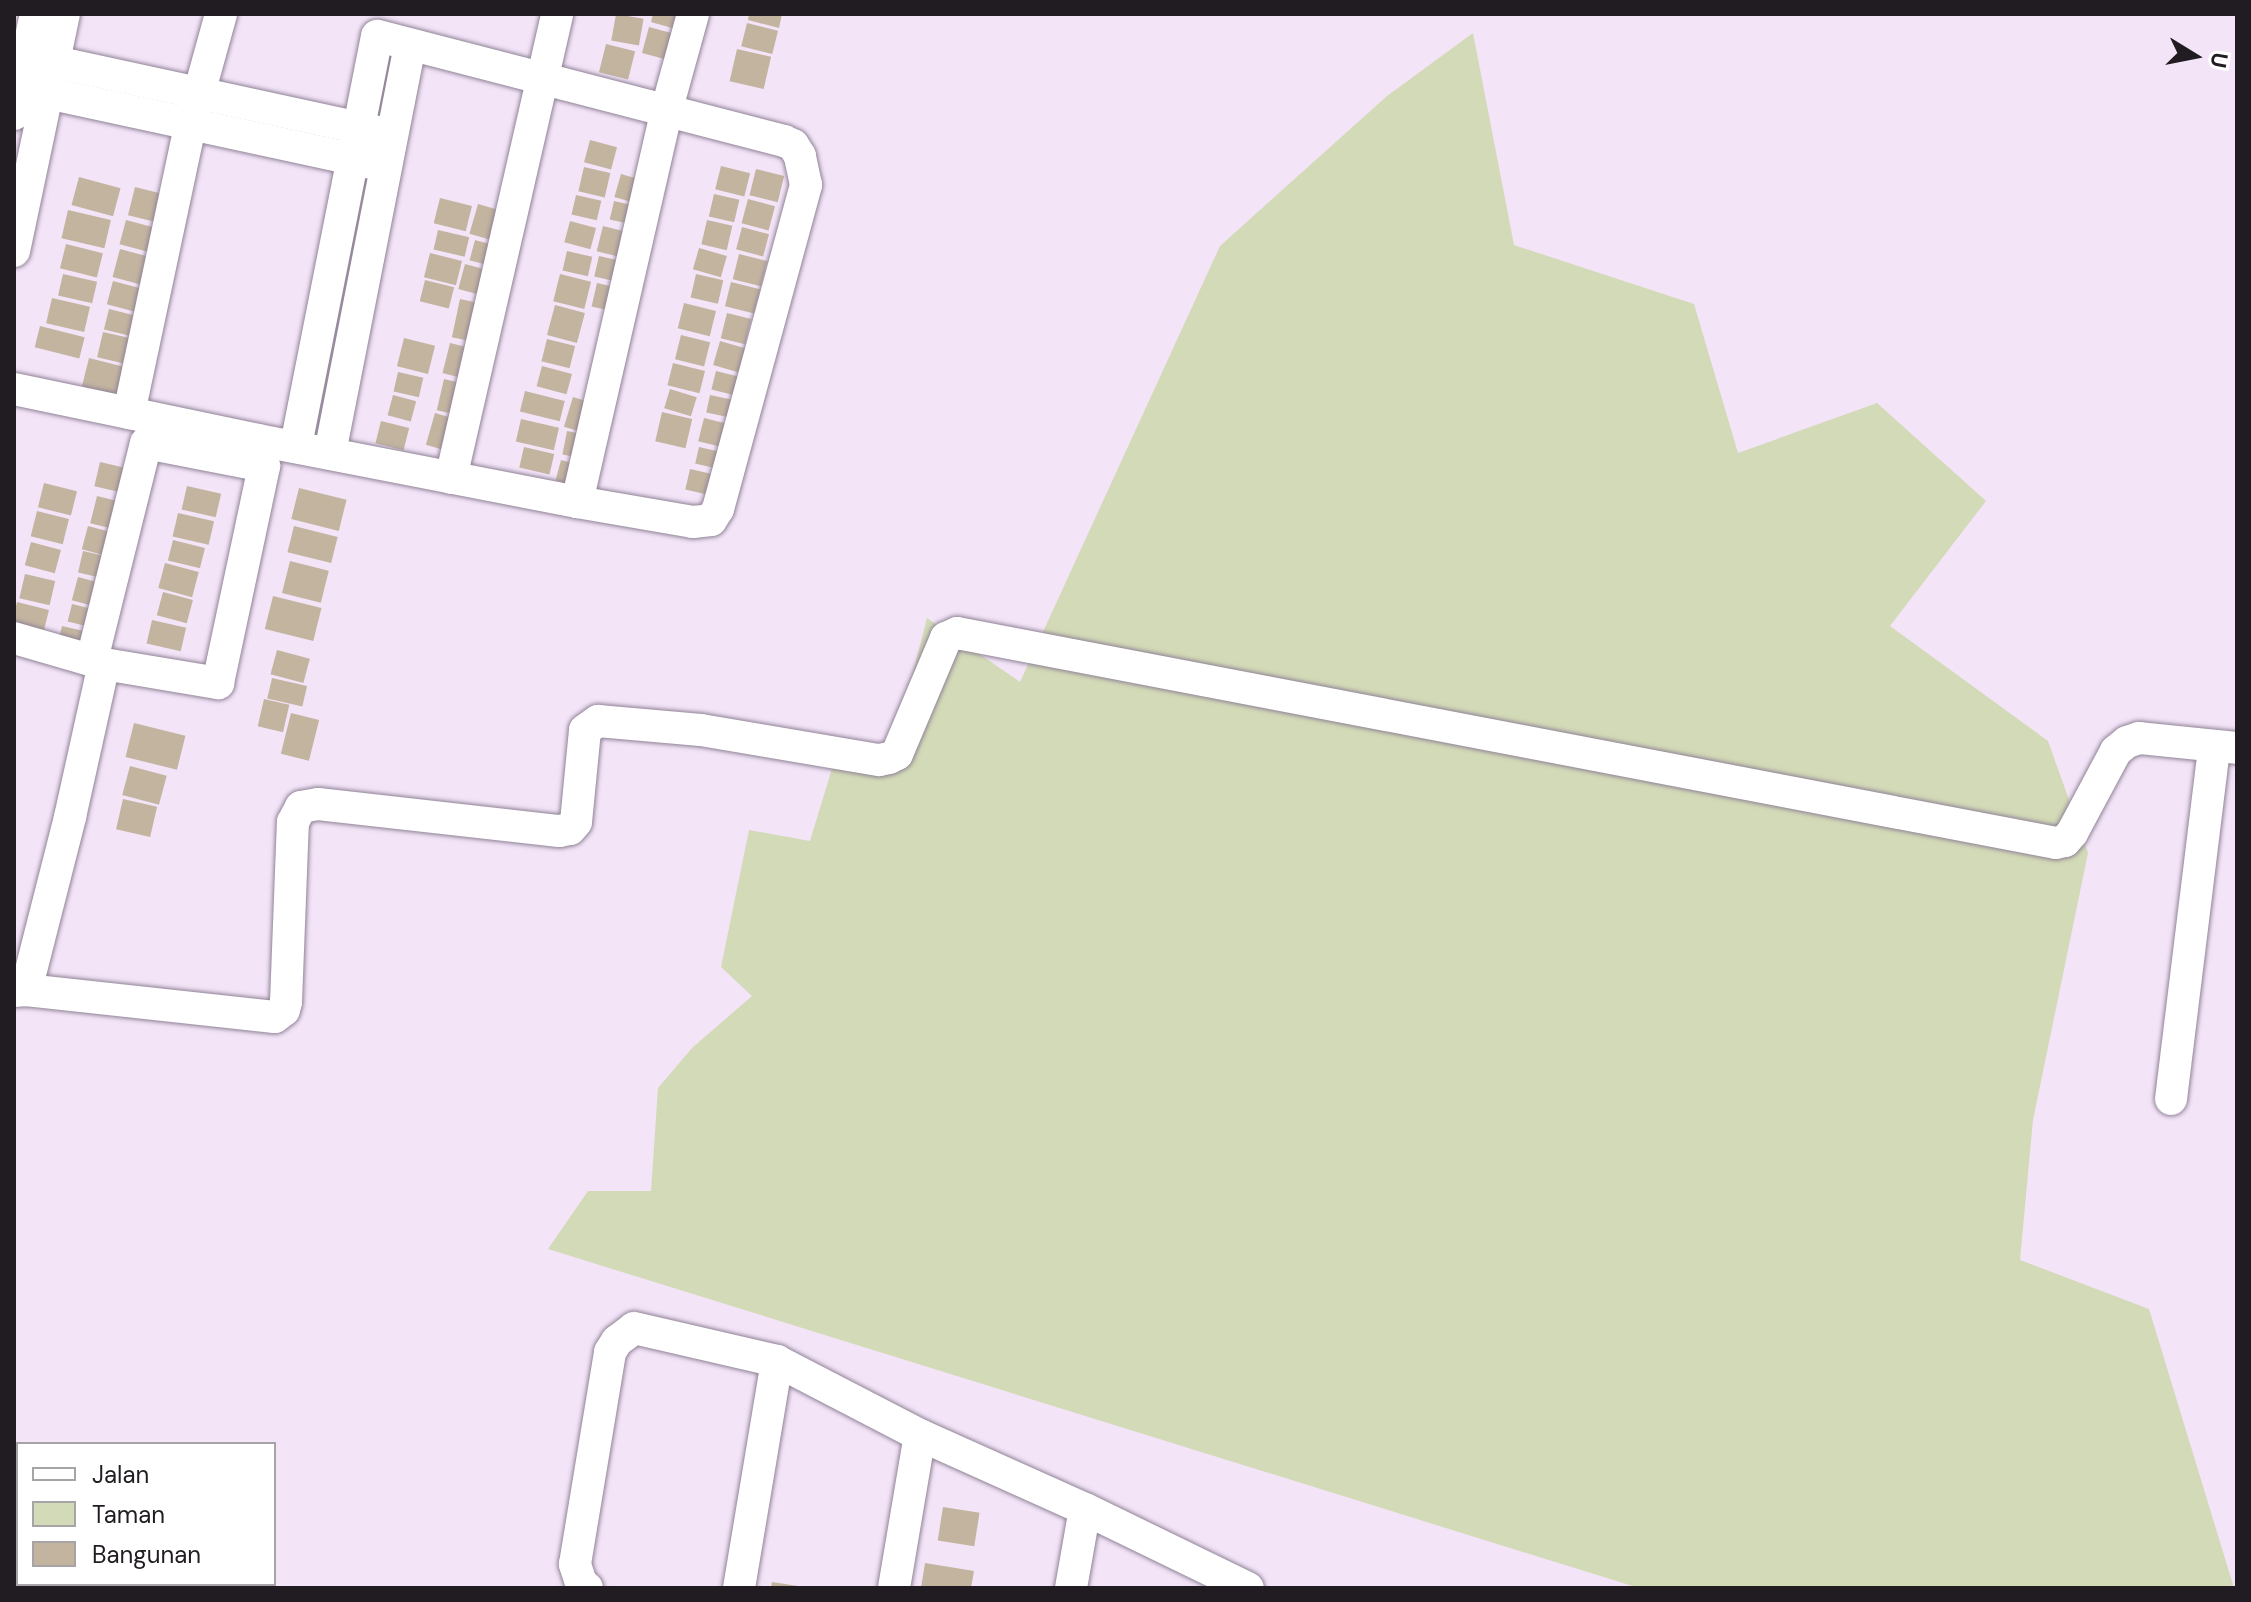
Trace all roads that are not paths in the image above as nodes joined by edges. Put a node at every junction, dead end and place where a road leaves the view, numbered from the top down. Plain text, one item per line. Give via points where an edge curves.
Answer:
1 (36, 14) edge
2 (64, 14) edge
3 (221, 14) edge
4 (557, 14) edge
5 (693, 14) edge
6 (410, 45) junction
7 (539, 79) junction
8 (33, 82) edge
9 (199, 93) junction
10 (666, 112) junction
11 (190, 126) junction
12 (359, 127) junction
13 (393, 135) junction
14 (353, 159) junction
15 (387, 166) junction
16 (14, 251) edge
17 (14, 389) edge
18 (129, 413) junction
19 (296, 446) junction
20 (330, 453) junction
21 (451, 478) junction
22 (577, 502) junction
23 (14, 638) edge
24 (98, 662) junction
25 (2226, 748) edge
26 (20, 991) edge
27 (2171, 1099) dead end
28 (777, 1361) junction
29 (920, 1435) junction
30 (1085, 1509) junction
31 (587, 1588) edge
32 (739, 1588) edge
33 (894, 1588) edge
34 (1071, 1588) edge
35 (1248, 1588) edge

1 - 8 street
2 - 8 street
3 - 9 street
4 - 7 street
5 - 10 street
6 - 7 street
6 - 12 street via 377,36
6 - 13 street
7 - 10 street
7 - 21 street
8 - 9 street
8 - 11 street
8 - 16 street
9 - 11 street
9 - 12 street
10 - 22 street
10 - 22 street via 793,145 805,168 806,185 711,520 693,522
11 - 14 street
11 - 18 street
12 - 13 street
12 - 14 street
13 - 15 street
14 - 15 street
14 - 19 street
15 - 20 street
17 - 18 street
18 - 19 street
19 - 20 street
20 - 21 street
21 - 22 street
23 - 24 street
24 - 24 street via 218,683 264,466 146,443
24 - 26 street via 70,817
25 - 26 street via 2139,738 2127,742 2116,751 2072,833 2056,843 957,633 946,638 897,754 889,758 701,730 598,721 585,730 576,822 570,829 318,804 301,807 293,822 286,1002 275,1017
25 - 27 street
28 - 29 street
28 - 31 street via 646,1329 634,1328 617,1341 610,1352 575,1564
28 - 32 street
29 - 30 street
29 - 33 street
30 - 34 street
30 - 35 street

